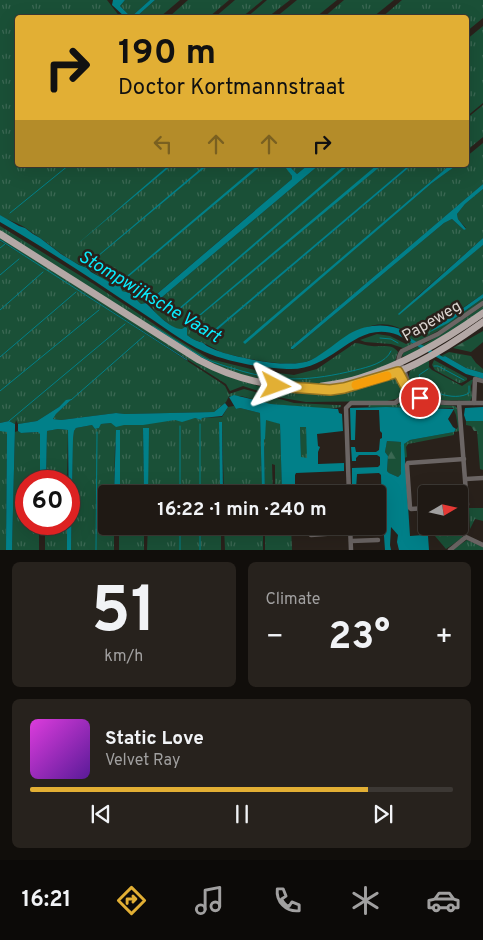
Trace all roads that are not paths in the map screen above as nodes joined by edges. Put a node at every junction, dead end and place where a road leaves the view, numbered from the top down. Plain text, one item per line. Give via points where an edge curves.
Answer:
1 (0, 234) edge
2 (483, 304) edge
3 (483, 313) edge
4 (483, 322) edge
5 (399, 362) junction
6 (401, 371) junction
7 (483, 381) edge
8 (314, 388) junction
9 (411, 390) junction
10 (459, 403) junction
11 (474, 403) junction
12 (483, 403) edge
13 (464, 459) junction
14 (483, 478) edge
15 (466, 479) junction
16 (349, 485) edge
17 (466, 485) edge
18 (418, 508) edge
19 (351, 535) edge
20 (378, 540) dead end
21 (351, 541) junction
22 (483, 545) edge
23 (351, 550) edge
24 (450, 550) edge

1 - 8 main road via 214,368 263,384
2 - 5 street, Papeweg via 450,327 399,354
3 - 5 main road via 421,353
4 - 6 main road via 429,358
5 - 6 street
5 - 8 main road via 358,379
6 - 8 main road via 344,388
6 - 9 street
7 - 11 street via 475,380
9 - 10 street via 432,402
9 - 16 street via 395,403 351,403 346,408
10 - 11 street
10 - 13 street
11 - 12 street
13 - 15 street
13 - 18 street via 408,462 410,508
14 - 15 street
15 - 17 street
19 - 21 street
20 - 21 street
21 - 23 street
22 - 24 street via 466,538

